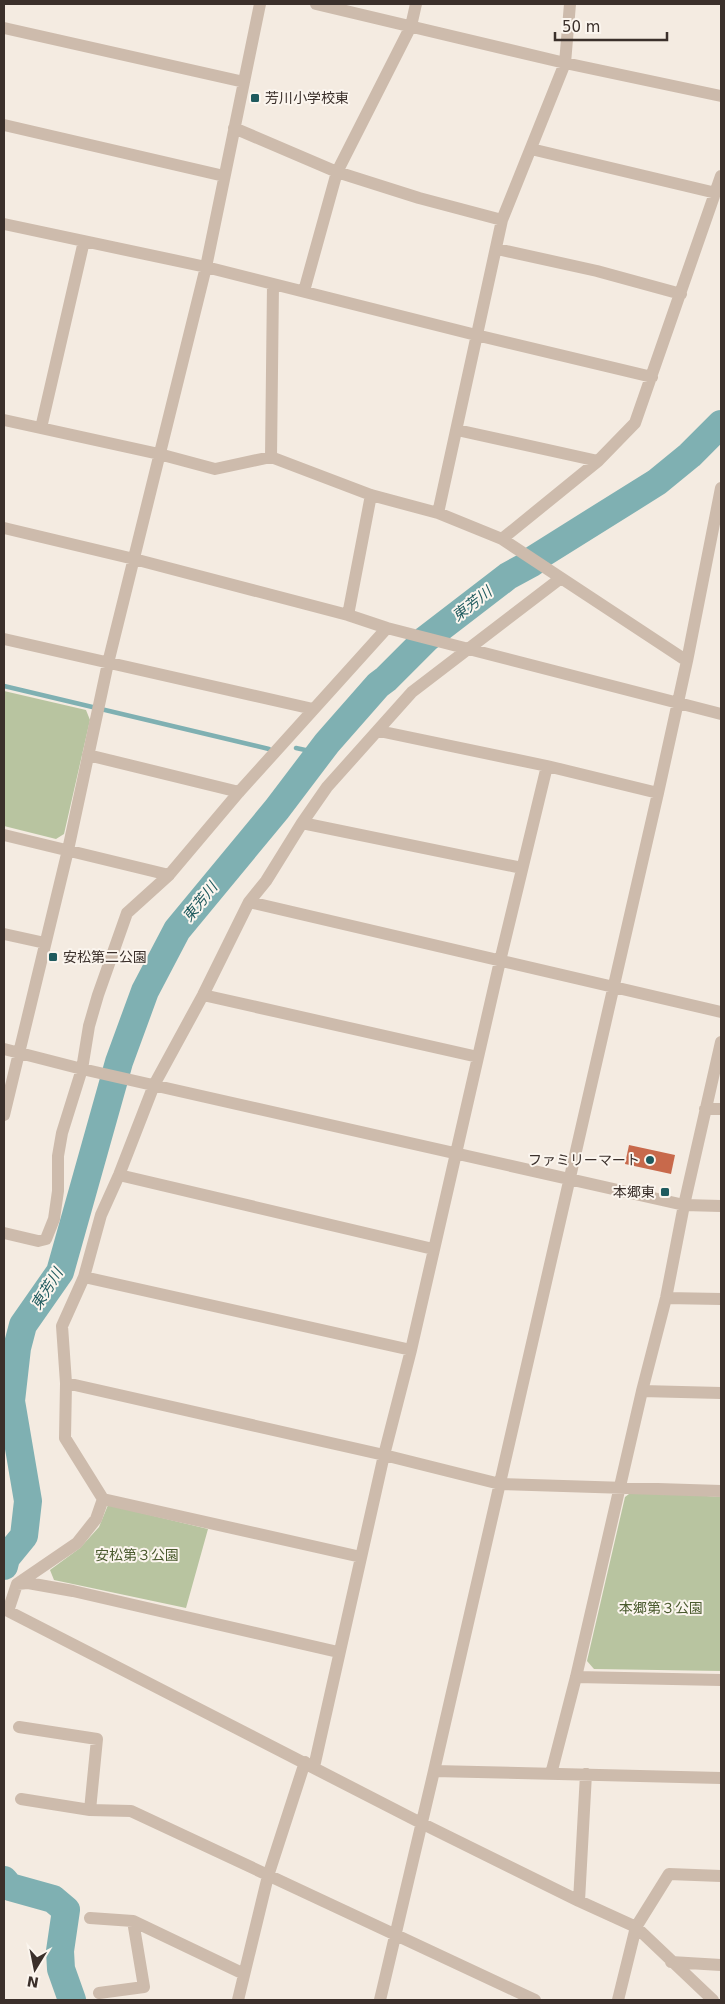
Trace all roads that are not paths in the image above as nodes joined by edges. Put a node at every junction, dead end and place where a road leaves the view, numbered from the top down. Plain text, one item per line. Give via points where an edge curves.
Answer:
1 (260, 4) edge
2 (316, 4) edge
3 (416, 4) edge
4 (570, 4) edge
5 (410, 26) junction
6 (4, 28) edge
7 (565, 63) junction
8 (244, 82) junction
9 (721, 96) edge
10 (4, 125) edge
11 (234, 128) junction
12 (531, 149) junction
13 (336, 172) junction
14 (224, 176) junction
15 (721, 176) edge
16 (716, 193) junction
17 (502, 220) junction
18 (4, 224) edge
19 (84, 241) junction
20 (497, 248) junction
21 (206, 267) junction
22 (273, 284) junction
23 (304, 291) junction
24 (681, 294) junction
25 (476, 335) junction
26 (652, 376) junction
27 (4, 420) edge
28 (41, 428) junction
29 (457, 430) junction
30 (159, 454) junction
31 (271, 457) junction
32 (598, 461) junction
33 (721, 488) edge
34 (371, 495) junction
35 (438, 513) junction
36 (718, 524) edge
37 (4, 528) edge
38 (502, 539) junction
39 (134, 559) junction
40 (560, 578) junction
41 (348, 615) junction
42 (387, 628) junction
43 (4, 639) edge
44 (468, 649) junction
45 (687, 661) junction
46 (108, 663) junction
47 (677, 704) junction
48 (314, 709) junction
49 (721, 714) edge
50 (379, 731) junction
51 (88, 755) junction
52 (547, 766) junction
53 (239, 792) junction
54 (658, 793) junction
55 (302, 823) junction
56 (4, 835) edge
57 (68, 850) junction
58 (522, 868) junction
59 (169, 875) junction
60 (249, 902) junction
61 (4, 934) edge
62 (45, 943) junction
63 (500, 961) junction
64 (613, 988) junction
65 (203, 995) junction
66 (721, 1012) edge
67 (721, 1042) edge
68 (4, 1049) edge
69 (19, 1052) junction
70 (478, 1057) junction
71 (82, 1069) junction
72 (151, 1084) junction
73 (705, 1109) junction
74 (721, 1109) edge
75 (4, 1115) edge
76 (456, 1152) junction
77 (119, 1175) junction
78 (570, 1179) junction
79 (684, 1205) junction
80 (721, 1206) edge
81 (4, 1233) edge
82 (433, 1248) junction
83 (84, 1277) junction
84 (666, 1298) junction
85 (721, 1299) edge
86 (411, 1350) junction
87 (66, 1383) junction
88 (642, 1391) junction
89 (721, 1393) edge
90 (384, 1455) junction
91 (500, 1484) junction
92 (620, 1488) junction
93 (721, 1491) edge
94 (103, 1499) junction
95 (361, 1557) junction
96 (16, 1584) junction
97 (6, 1610) edge
98 (338, 1652) junction
99 (576, 1677) junction
100 (721, 1680) edge
101 (19, 1726) dead end
102 (309, 1764) junction
103 (434, 1771) junction
104 (551, 1774) junction
105 (586, 1774) junction
106 (721, 1778) edge
107 (21, 1799) dead end
108 (90, 1810) junction
109 (421, 1823) junction
110 (268, 1876) junction
111 (721, 1876) edge
112 (579, 1901) junction
113 (90, 1918) dead end
114 (133, 1921) junction
115 (636, 1927) junction
116 (395, 1933) junction
117 (672, 1962) junction
118 (721, 1964) edge
119 (244, 1974) junction
120 (99, 1993) dead end
121 (238, 2000) edge
122 (380, 2000) edge
123 (534, 2000) edge
124 (618, 2000) edge
125 (713, 2000) edge

1 - 8 street
2 - 5 street
3 - 5 street
4 - 7 street
5 - 7 street
5 - 13 street
6 - 8 street
7 - 9 street
7 - 12 street
8 - 11 street
10 - 14 street
11 - 13 street
11 - 14 street
12 - 16 street
12 - 17 street
13 - 17 street
13 - 23 street
14 - 21 street
15 - 16 street
16 - 24 street
17 - 20 street
18 - 19 street
19 - 21 street
19 - 28 street
20 - 24 street
20 - 25 street
21 - 22 street
21 - 30 street
22 - 23 street
22 - 31 street
23 - 25 street
24 - 26 street
25 - 26 street
25 - 29 street
26 - 32 street via 635,423
27 - 28 street
28 - 30 street
29 - 32 street
29 - 35 street
30 - 31 street via 215,469
30 - 39 street
31 - 34 street
32 - 38 street
33 - 36 street
34 - 35 street
34 - 41 street
35 - 38 street
36 - 45 street
37 - 39 street
38 - 40 street
39 - 41 street
39 - 46 street
40 - 44 street
40 - 45 street
41 - 42 street
42 - 44 street
42 - 48 street
43 - 46 street
44 - 47 street
44 - 50 street via 412,692
45 - 47 street
46 - 48 street
46 - 51 street
47 - 49 street
47 - 54 street
48 - 53 street
50 - 52 street
50 - 55 street via 327,787
51 - 53 street
51 - 57 street
52 - 54 street
52 - 58 street
53 - 59 street
54 - 64 street
55 - 58 street
55 - 60 street
56 - 57 street
57 - 59 street
57 - 62 street
58 - 63 street
59 - 71 street via 127,913 88,1026
60 - 63 street
60 - 65 street
61 - 62 street
62 - 69 street
63 - 64 street
63 - 70 street
64 - 66 street
64 - 78 street
65 - 70 street
65 - 72 street
67 - 73 street
68 - 69 street
69 - 71 street
69 - 75 street
70 - 76 street
71 - 72 street
71 - 81 street via 62,1132 54,1219 46,1239 38,1241
72 - 76 street
72 - 77 street
73 - 74 street
73 - 79 street
76 - 78 street
76 - 82 street
77 - 82 street
77 - 83 street via 101,1215
78 - 79 street
78 - 91 street
79 - 80 street
79 - 84 street
82 - 86 street
83 - 86 street
83 - 87 street via 62,1326
84 - 85 street
84 - 88 street
86 - 90 street
87 - 90 street
87 - 94 street via 65,1438
88 - 89 street
88 - 92 street
90 - 91 street
90 - 95 street
91 - 92 street
91 - 103 street
92 - 93 street
92 - 99 street
94 - 95 street
94 - 96 street via 96,1519 76,1543
95 - 98 street
96 - 97 street
96 - 98 street via 28,1582 73,1591
97 - 102 street
98 - 102 street
99 - 100 street
99 - 104 street
101 - 108 street via 97,1739
102 - 109 street
102 - 110 street
103 - 104 street
103 - 109 street
104 - 105 street
105 - 106 street
105 - 112 street
107 - 108 street
108 - 110 street via 131,1811
109 - 112 street
109 - 116 street
110 - 116 street
110 - 119 street
111 - 115 street via 669,1874
112 - 115 street
113 - 114 street
114 - 119 street
114 - 120 street via 144,1988
115 - 117 street
115 - 124 street
116 - 122 street
116 - 123 street
117 - 118 street
117 - 125 street
119 - 121 street

